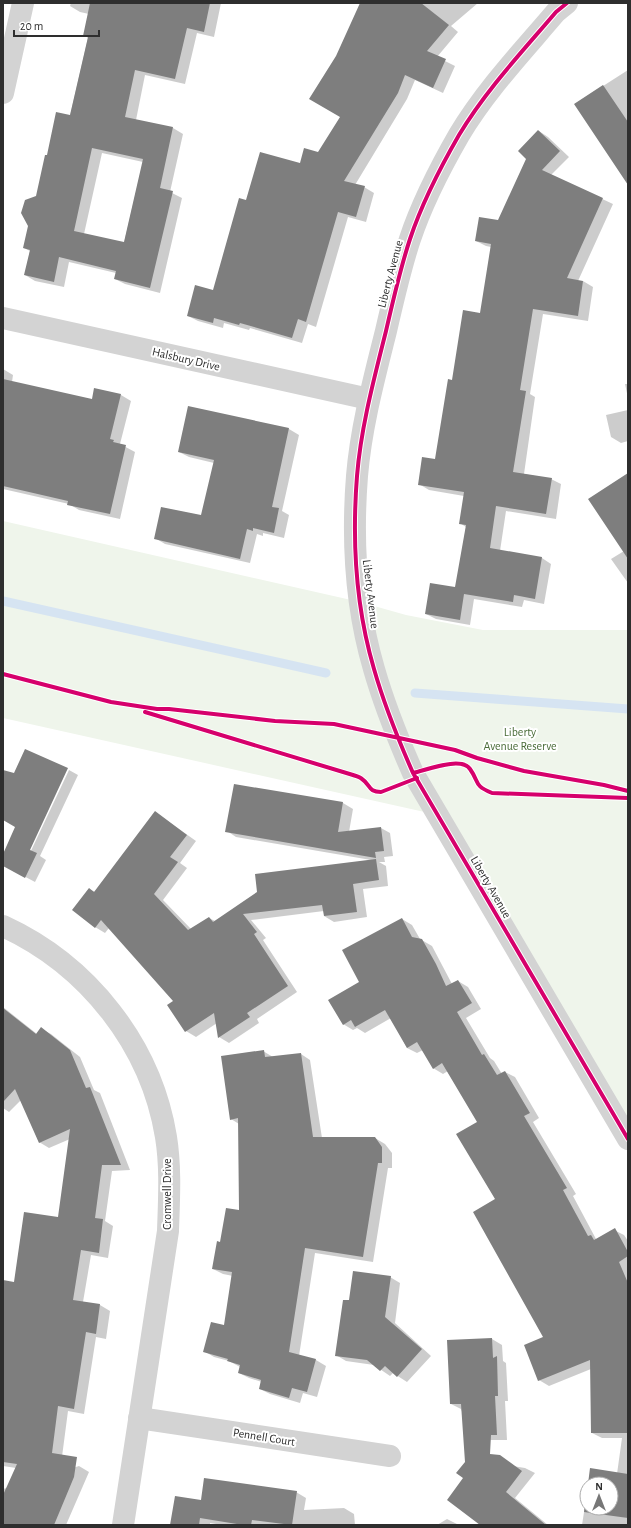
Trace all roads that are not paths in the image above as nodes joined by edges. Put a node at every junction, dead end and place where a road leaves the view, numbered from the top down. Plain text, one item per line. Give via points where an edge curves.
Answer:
1 (23, 3) edge
2 (576, 3) edge
3 (562, 8) edge
4 (3, 93) edge
5 (3, 318) edge
6 (369, 399) junction
7 (3, 926) edge
8 (628, 1139) edge
9 (139, 1418) junction
10 (390, 1456) dead end
11 (123, 1525) edge

1 - 4 street
2 - 3 street, Liberty Avenue
3 - 6 street, Liberty Avenue via 487,93 460,134 433,183 410,239
5 - 6 street, Halsbury Drive
6 - 8 street, Liberty Avenue via 357,476 356,554 366,636 384,699 413,773
7 - 9 street, Cromwell Drive via 24,936 67,967 108,1007 139,1055 152,1082 160,1109 166,1137 170,1190 168,1231
9 - 10 street, Pennell Court
9 - 11 street, Cromwell Drive

